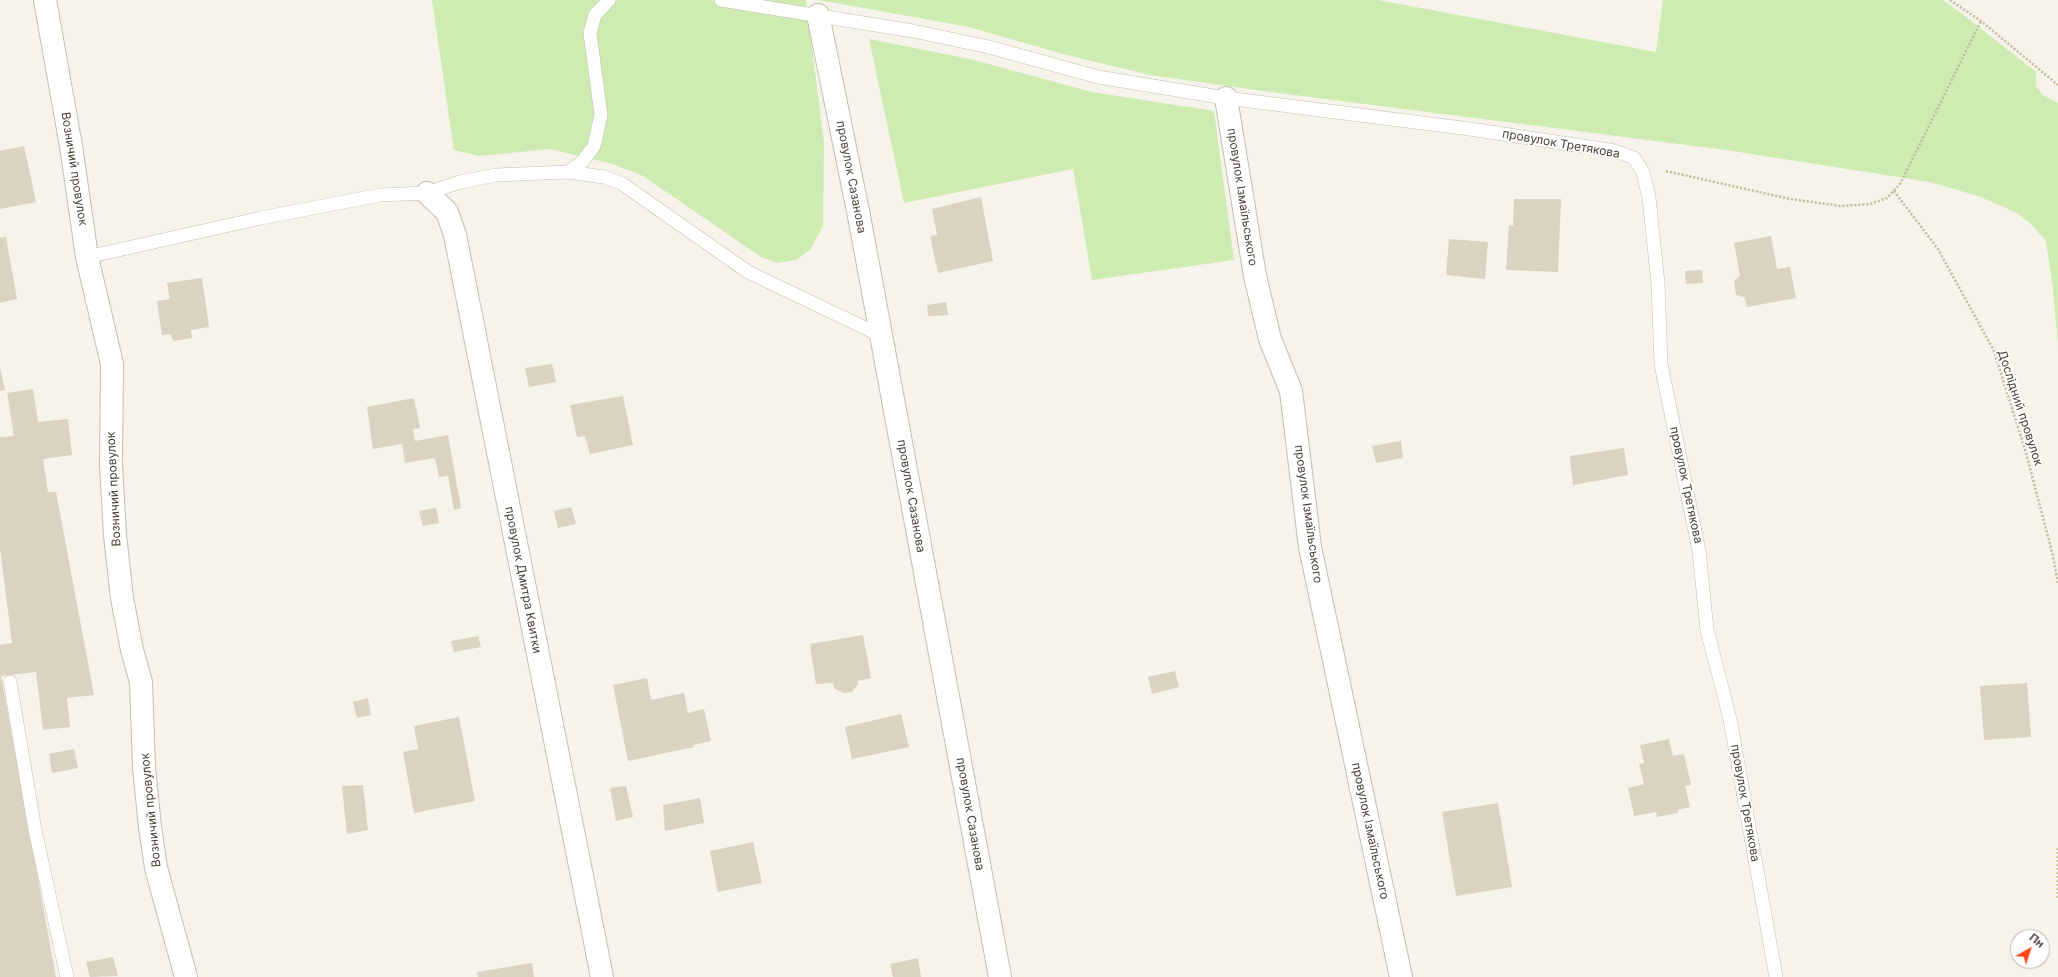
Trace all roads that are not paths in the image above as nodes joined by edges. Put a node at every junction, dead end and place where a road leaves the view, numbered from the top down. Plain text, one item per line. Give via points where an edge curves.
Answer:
1 (45, 0) edge
2 (609, 0) edge
3 (721, 0) edge
4 (818, 15) junction
5 (1226, 98) junction
6 (568, 172) junction
7 (427, 192) junction
8 (87, 258) junction
9 (882, 336) junction
10 (10, 682) dead end
11 (67, 977) edge
12 (186, 977) edge
13 (602, 977) edge
14 (1000, 977) edge
15 (1401, 977) edge
16 (1776, 977) edge

1 - 8 street, Возничий провулок via 71,146
2 - 6 lane via 595,15 590,33 601,115 594,146 582,162
3 - 4 lane, провулок Третякова
4 - 5 lane, провулок Третякова via 913,31 981,46 1098,77
4 - 9 street, провулок Сазанова
5 - 15 street, провулок Ізмаїльського via 1255,276 1270,339 1291,391 1310,547
5 - 16 lane, провулок Третякова via 1470,129 1615,151 1634,158 1643,172 1649,198 1658,283 1661,364 1700,551 1707,630 1730,719
6 - 7 lane via 496,175
6 - 9 lane via 604,177 622,183 748,272
7 - 8 lane via 380,195 321,206
7 - 13 street, провулок Дмитра Квитки via 447,212 455,235
8 - 12 street, Возничий провулок via 112,364 111,464 115,535 122,598 140,682 150,827 156,868
9 - 14 street, провулок Сазанова
10 - 11 lane via 35,830

